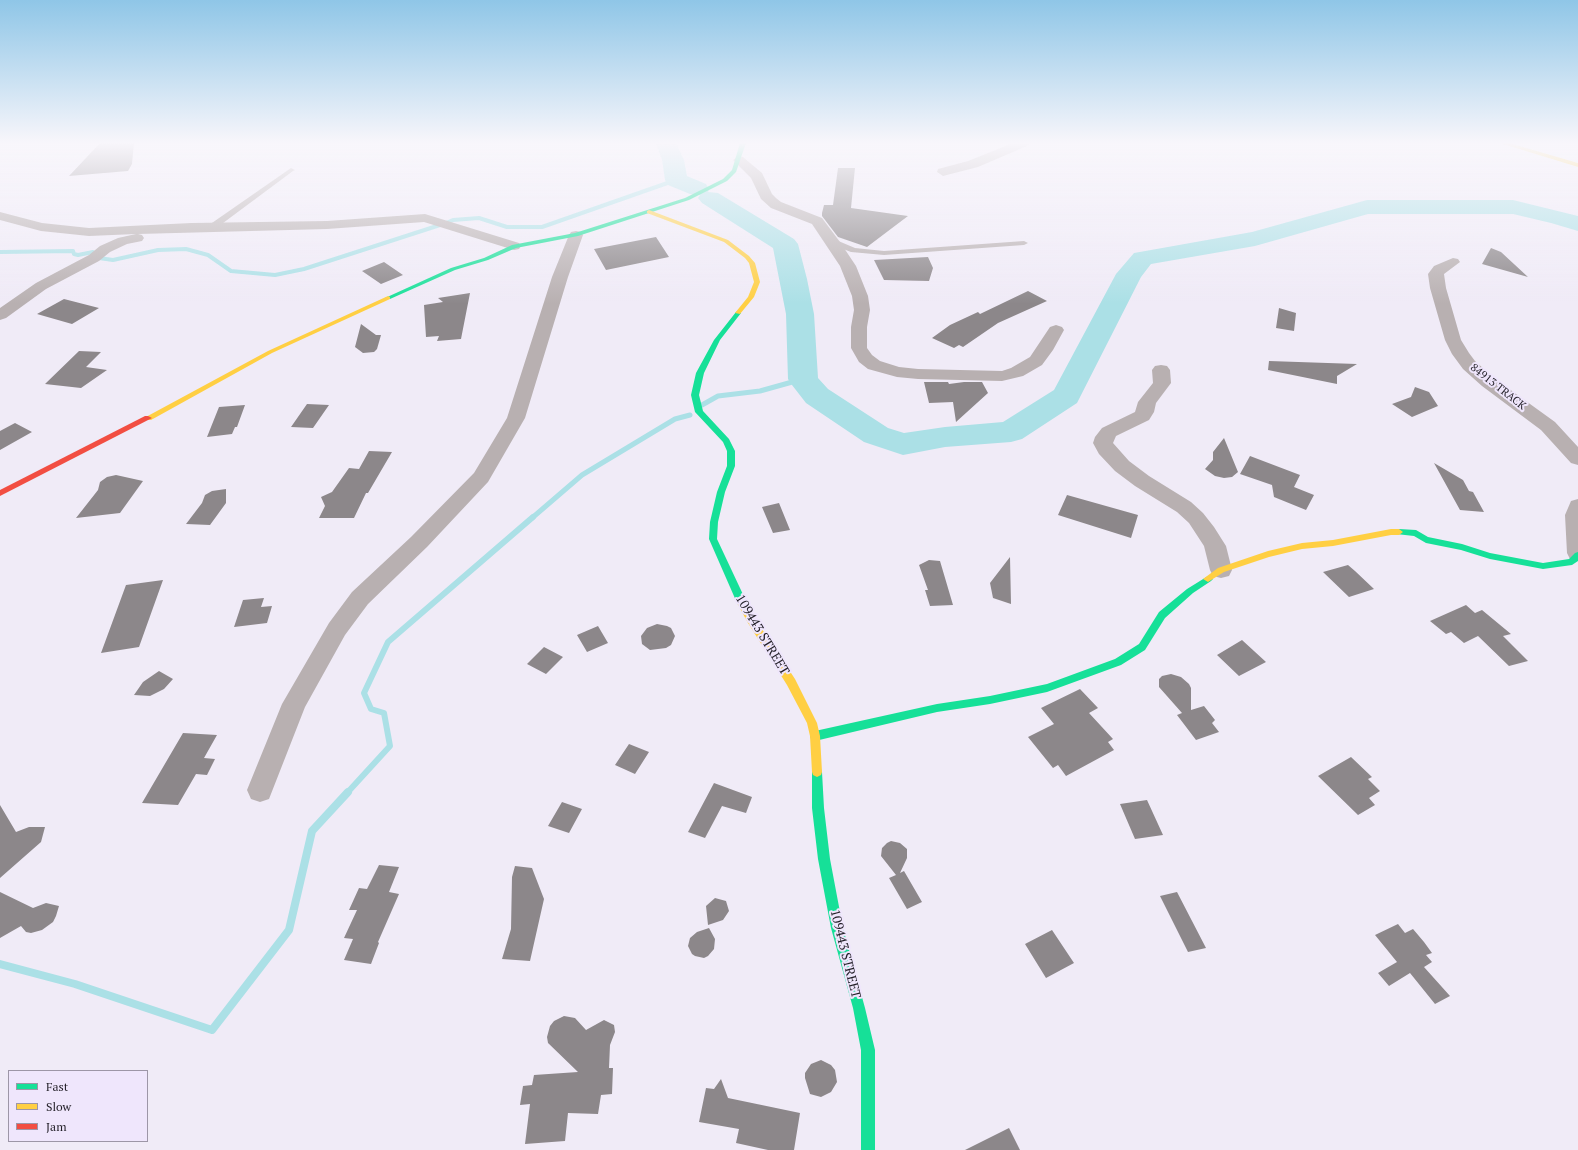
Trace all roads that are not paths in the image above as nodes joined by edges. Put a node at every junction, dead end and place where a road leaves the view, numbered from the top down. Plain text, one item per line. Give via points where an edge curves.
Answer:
1 (254, 197) edge
2 (692, 197) edge
3 (767, 197) edge
4 (648, 212) junction
5 (0, 216) edge
6 (191, 227) junction
7 (212, 227) junction
8 (576, 235) junction
9 (833, 242) junction
10 (1024, 243) dead end
11 (514, 246) junction
12 (1453, 262) dead end
13 (0, 315) edge
14 (1056, 330) dead end
15 (1161, 370) dead end
16 (1578, 459) edge
17 (0, 493) edge
18 (1578, 506) edge
19 (1578, 554) edge
20 (1221, 570) junction
21 (815, 736) junction
22 (260, 790) dead end
23 (868, 1150) edge

1 - 7 lane
2 - 4 street
3 - 9 street via 776,205 817,221
4 - 8 street
4 - 21 street, 109443 STREET via 726,241 747,257 755,272 757,282 751,297 716,340 700,374 695,395 699,412 726,441 731,451 731,466 721,492 713,539 751,620 804,706
5 - 6 street via 41,227 69,231
6 - 7 street
6 - 13 street via 112,245 94,258 40,286
7 - 11 street via 327,225 425,218
8 - 11 street
8 - 22 street via 560,277 516,418 482,476 419,542 360,598 337,629 294,704
9 - 10 lane via 854,250 884,253
9 - 14 street via 848,266 860,296 862,310 859,348 865,358 874,365 897,372 918,374 1002,376 1017,372 1036,361
11 - 17 street via 420,283 270,352 139,423
12 - 16 street, 84913 TRACK via 1439,269 1436,274 1454,340 1461,354 1488,382 1548,426
15 - 20 street via 1162,383 1147,402 1145,412 1142,416 1109,432 1104,437 1106,450 1122,466 1184,507 1196,518 1215,546
18 - 19 street via 1575,514
19 - 20 street via 1572,562 1543,566 1426,540 1416,533 1391,532 1275,552
20 - 21 street via 1190,591 1162,615 1142,647 1118,662 1047,688 938,708
21 - 23 street, 109443 STREET via 818,808 824,859 837,928 868,1050

